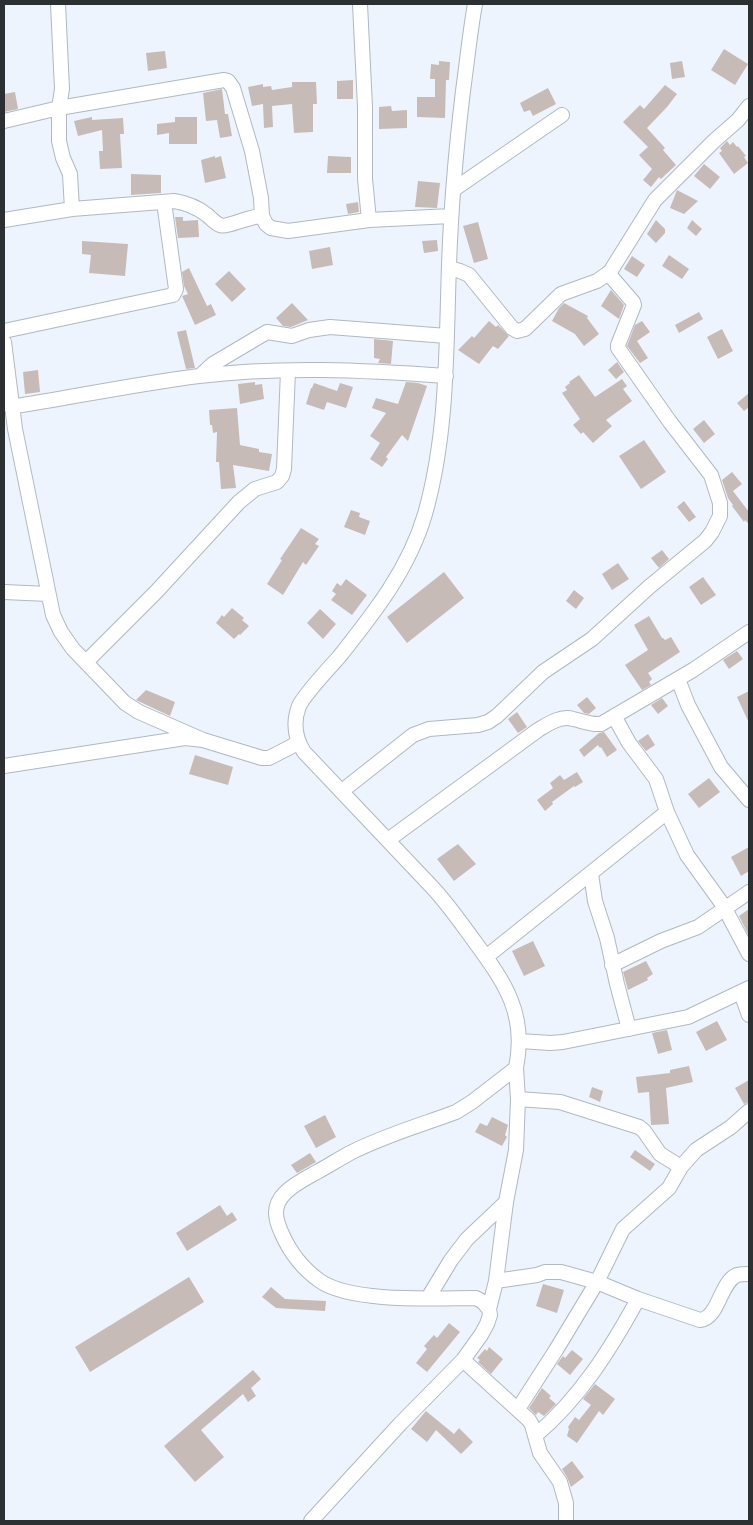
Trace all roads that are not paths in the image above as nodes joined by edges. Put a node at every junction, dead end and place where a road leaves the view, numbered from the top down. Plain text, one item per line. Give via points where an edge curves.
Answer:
1 (58, 4) edge
2 (360, 4) edge
3 (475, 4) edge
4 (749, 106) edge
5 (59, 108) junction
6 (562, 115) dead end
7 (4, 121) edge
8 (453, 190) junction
9 (164, 202) junction
10 (72, 210) junction
11 (262, 216) junction
12 (451, 216) junction
13 (4, 220) edge
14 (368, 220) junction
15 (449, 268) junction
16 (608, 273) junction
17 (4, 331) edge
18 (447, 336) junction
19 (4, 342) edge
20 (288, 371) junction
21 (200, 376) junction
22 (446, 376) junction
23 (11, 407) junction
24 (4, 592) edge
25 (48, 594) junction
26 (749, 632) edge
27 (86, 662) junction
28 (678, 678) junction
29 (614, 716) junction
30 (202, 740) junction
31 (298, 744) junction
32 (4, 766) edge
33 (342, 791) junction
34 (749, 800) edge
35 (667, 812) junction
36 (388, 840) junction
37 (591, 874) junction
38 (749, 892) edge
39 (725, 908) junction
40 (749, 954) edge
41 (486, 957) junction
42 (612, 965) junction
43 (745, 991) edge
44 (749, 1015) edge
45 (629, 1029) junction
46 (520, 1041) junction
47 (516, 1068) junction
48 (518, 1099) junction
49 (749, 1111) edge
50 (682, 1167) junction
51 (506, 1202) junction
52 (749, 1274) edge
53 (496, 1281) junction
54 (597, 1282) junction
55 (428, 1298) junction
56 (638, 1299) junction
57 (489, 1309) junction
58 (463, 1360) junction
59 (518, 1409) junction
60 (535, 1436) junction
61 (311, 1521) edge
62 (566, 1521) edge

1 - 5 street via 62,89
2 - 14 street
3 - 8 street
4 - 16 street via 655,200
5 - 7 street
5 - 10 street via 59,141 70,174
5 - 11 street via 228,81 252,151
6 - 8 street
8 - 12 street
9 - 10 street
9 - 11 street via 190,205 226,226
9 - 17 street via 176,289 173,294
10 - 13 street
11 - 14 street via 271,228 288,231
12 - 14 street
12 - 15 street
15 - 16 street via 468,275 517,331 526,329 561,294 597,281
15 - 18 street
16 - 33 street via 634,305 618,348 711,475 720,503 718,522 706,540 592,639 543,672 497,716 483,723 429,729 413,735
18 - 21 street via 330,327 292,336 267,332 213,364
18 - 22 street
19 - 23 street
20 - 21 street
20 - 22 street via 370,370
20 - 27 street via 282,476 277,482 255,489 239,502
21 - 23 street
22 - 31 street via 434,473 424,516 411,550 395,582 368,621 300,705 296,729
23 - 25 street
24 - 25 street
25 - 27 street via 52,615 61,632
26 - 28 street
27 - 30 street via 125,703
28 - 29 street
28 - 34 street via 721,767
29 - 35 street via 656,779
29 - 36 street via 601,724 572,718 546,725
30 - 31 street via 262,758 269,758
30 - 32 street via 186,738
31 - 33 street
33 - 36 street
35 - 37 street
35 - 39 street via 687,854
36 - 41 street via 446,903
37 - 41 street
37 - 42 street
38 - 39 street
39 - 40 street
39 - 42 street via 698,927
41 - 46 street via 512,1000
42 - 45 street
43 - 44 street
43 - 45 street via 688,1016
45 - 46 street via 556,1043
46 - 47 street
47 - 48 street
47 - 55 street via 456,1112 351,1152 295,1184 278,1202 276,1221 289,1250 319,1280 338,1289 369,1295
48 - 50 street via 560,1102 639,1128 660,1154
48 - 51 street via 516,1150
49 - 50 street via 700,1147
50 - 54 street via 669,1188 623,1228
51 - 53 street
51 - 55 street via 467,1239
52 - 56 street via 731,1279 704,1320
53 - 54 street via 561,1272
53 - 57 street
54 - 56 street
54 - 59 street
55 - 57 street via 476,1298
56 - 60 street via 604,1358 579,1392
57 - 58 street via 484,1330
58 - 59 street
58 - 61 street
59 - 60 street via 529,1420
60 - 62 street via 542,1457 560,1482 566,1503

